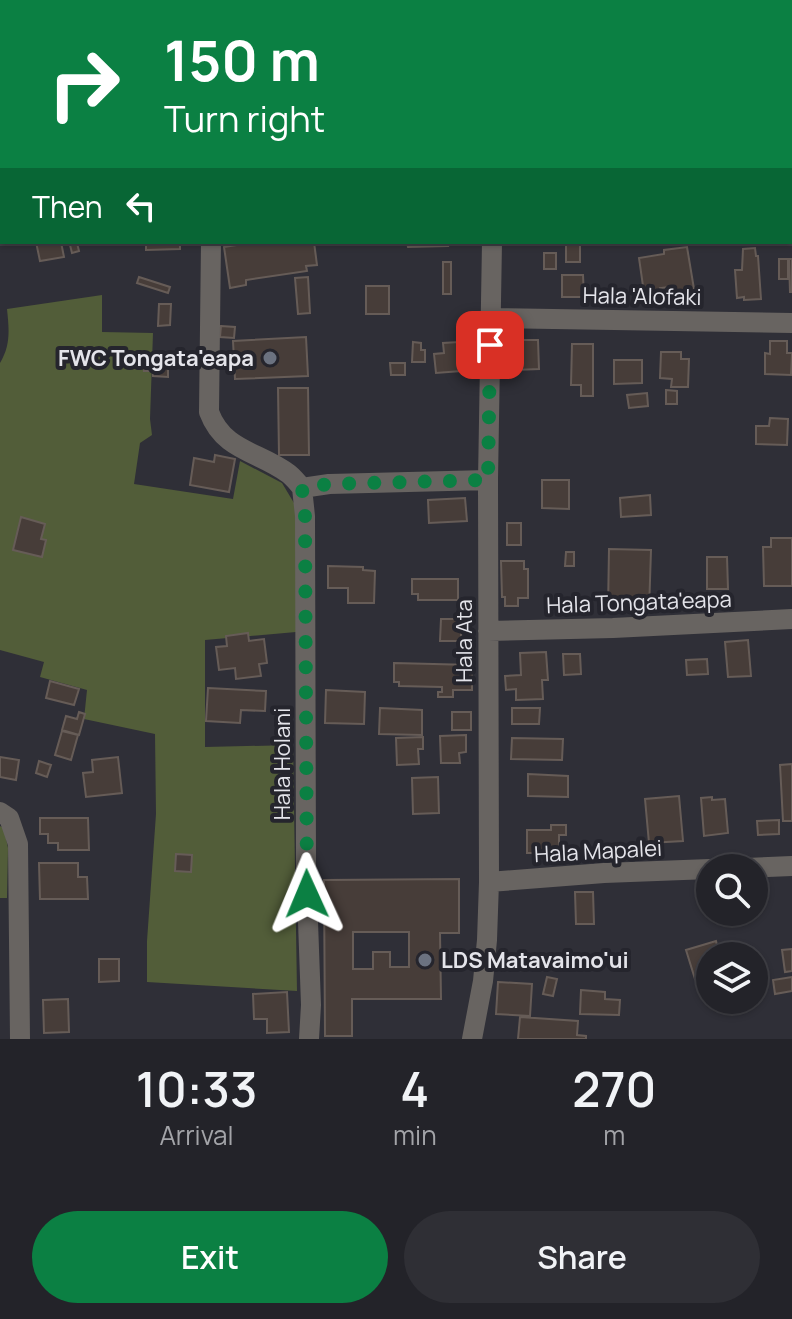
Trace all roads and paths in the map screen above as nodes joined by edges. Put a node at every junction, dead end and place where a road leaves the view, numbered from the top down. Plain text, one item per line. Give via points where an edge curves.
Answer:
1 (211, 244) edge
2 (492, 244) edge
3 (490, 318) junction
4 (792, 323) edge
5 (488, 480) junction
6 (302, 488) junction
7 (792, 619) edge
8 (488, 631) junction
9 (0, 812) edge
10 (792, 866) edge
11 (768, 867) edge
12 (696, 870) edge
13 (489, 882) junction
14 (20, 1039) edge
15 (309, 1039) edge
16 (472, 1039) edge

1 - 6 street via 213,424 222,436 288,474
2 - 3 street, Hala Ata
3 - 4 street, Hala 'Alofaki
3 - 5 street, Hala Ata
5 - 6 street
5 - 8 street, Hala Ata
6 - 15 street, Hala Holani
7 - 8 street, Hala Tongata'eapa
8 - 13 street, Hala Ata
9 - 14 street via 9,818 18,844
10 - 11 street
12 - 13 street, Hala Mapalei
13 - 16 street, Hala Ata via 483,981

